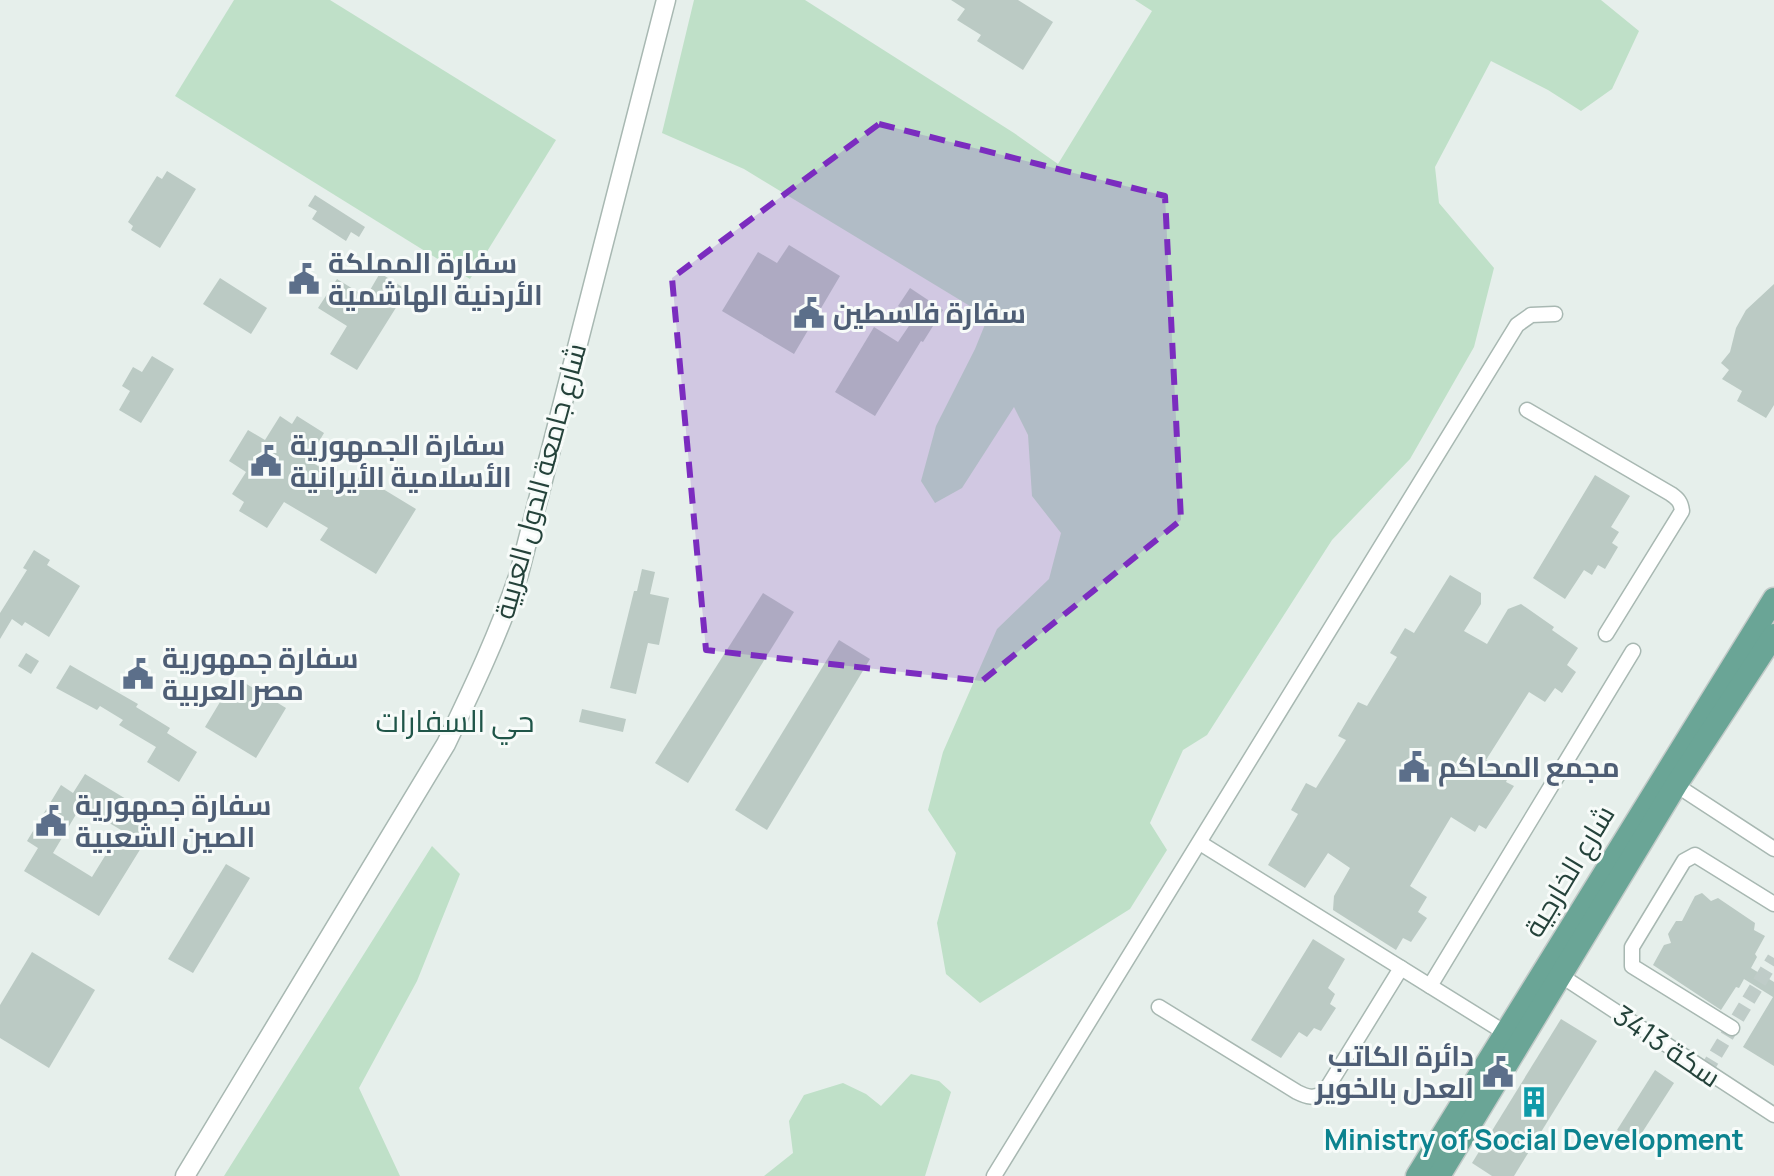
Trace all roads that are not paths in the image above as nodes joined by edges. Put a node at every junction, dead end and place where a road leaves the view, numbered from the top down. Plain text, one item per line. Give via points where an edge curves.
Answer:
1 (666, 0) edge
2 (1555, 314) dead end
3 (1527, 410) dead end
4 (1774, 599) edge
5 (1774, 611) edge
6 (1764, 632) edge
7 (1606, 634) dead end
8 (1633, 651) dead end
9 (1696, 723) junction
10 (1676, 785) junction
11 (1629, 831) junction
12 (1200, 843) junction
13 (1774, 849) edge
14 (1774, 904) edge
15 (1579, 913) junction
16 (1401, 968) junction
17 (1560, 975) junction
18 (1430, 986) junction
19 (1159, 1007) dead end
20 (1732, 1028) dead end
21 (1514, 1030) junction
22 (1467, 1095) junction
23 (1774, 1115) edge
24 (185, 1176) edge
25 (994, 1176) edge
26 (1417, 1176) edge
27 (1439, 1176) edge

1 - 24 street, شارع جامعة الدول العربية via 519,574 496,637 409,808
2 - 12 street via 1531,315 1517,325
3 - 7 street via 1671,494 1681,505
4 - 6 main road, شارع الخارجية
5 - 6 main road
6 - 9 main road, شارع الخارجية
6 - 10 main road, شارع الخارجية
8 - 18 street
9 - 10 main road
9 - 11 main road, شارع الخارجية
10 - 11 main road
10 - 13 street
10 - 17 main road, شارع الخارجية
11 - 15 main road, شارع الخارجية
12 - 16 street
12 - 25 street
14 - 20 street via 1691,856 1632,947 1632,966
15 - 17 main road via 1559,963
15 - 21 main road, شارع الخارجية
16 - 18 street
16 - 19 street via 1317,1097 1297,1092
17 - 21 main road via 1549,979
17 - 23 street, سكة 3413
18 - 21 street
21 - 22 main road, شارع الخارجية
21 - 27 main road, شارع الخارجية
22 - 26 main road, شارع الخارجية
22 - 27 main road via 1466,1115 1439,1163

